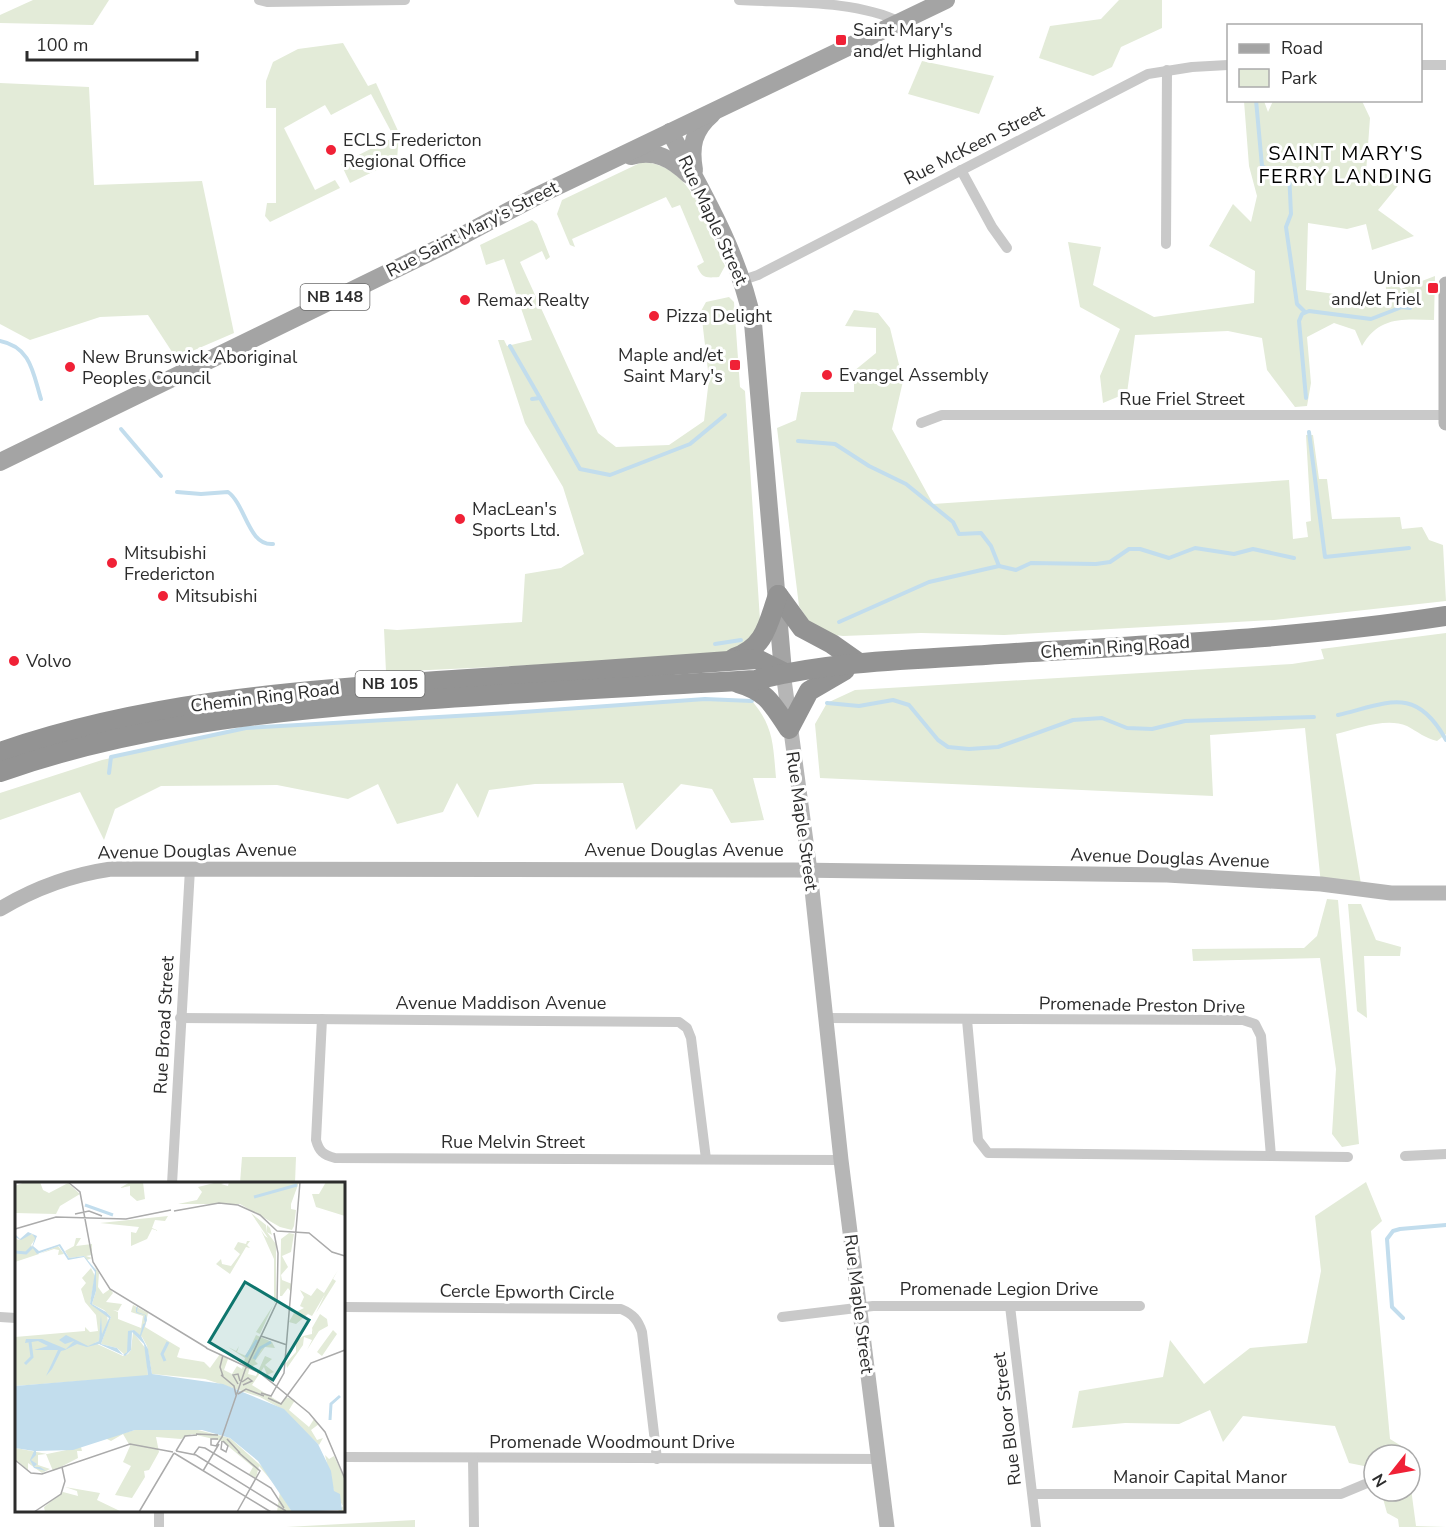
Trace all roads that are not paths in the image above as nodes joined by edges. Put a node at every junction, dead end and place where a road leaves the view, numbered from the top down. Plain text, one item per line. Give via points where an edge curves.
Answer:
1 (259, 0) edge
2 (405, 0) edge
3 (738, 0) edge
4 (946, 0) edge
5 (900, 22) junction
6 (1227, 65) edge
7 (1422, 65) edge
8 (1446, 65) edge
9 (1167, 70) junction
10 (713, 113) junction
11 (670, 132) junction
12 (608, 162) junction
13 (961, 170) junction
14 (697, 183) junction
15 (1166, 244) dead end
16 (1007, 248) dead end
17 (743, 280) junction
18 (1446, 284) edge
19 (1445, 419) edge
20 (921, 423) dead end
21 (0, 462) edge
22 (778, 595) junction
23 (1439, 617) edge
24 (722, 662) junction
25 (859, 663) junction
26 (783, 672) junction
27 (732, 681) junction
28 (789, 729) junction
29 (0, 752) edge
30 (0, 772) edge
31 (190, 869) junction
32 (810, 871) junction
33 (1446, 893) edge
34 (0, 909) edge
35 (180, 1018) junction
36 (826, 1018) junction
37 (322, 1019) junction
38 (967, 1020) junction
39 (1446, 1154) edge
40 (1271, 1156) junction
41 (1405, 1156) dead end
42 (1348, 1157) dead end
43 (706, 1159) junction
44 (841, 1160) junction
45 (172, 1182) edge
46 (1010, 1306) junction
47 (1140, 1306) dead end
48 (345, 1307) edge
49 (859, 1308) junction
50 (0, 1317) edge
51 (782, 1317) dead end
52 (15, 1318) edge
53 (345, 1457) edge
54 (473, 1458) junction
55 (657, 1459) junction
56 (880, 1459) junction
57 (1362, 1485) edge
58 (1033, 1494) junction
59 (474, 1527) edge
60 (887, 1527) edge
61 (1036, 1527) edge

1 - 2 street
3 - 5 street via 860,7
4 - 5 main road, Rue Saint Mary's Street
5 - 10 main road, Rue Saint Mary's Street
6 - 9 street, Rue McKeen Street
7 - 8 street
9 - 13 street, Rue McKeen Street via 1148,74
9 - 15 street
10 - 11 main road, Rue Saint Mary's Street
10 - 14 main road via 693,140
11 - 12 main road, Rue Saint Mary's Street / NB 148
11 - 14 main road, Rue Maple Street
12 - 14 main road via 638,154 661,156
12 - 21 main road, Rue Saint Mary's Street / NB 148
13 - 16 street
13 - 17 street, Rue McKeen Street
14 - 17 main road, Rue Maple Street
17 - 22 main road, Rue Maple Street via 753,323
18 - 19 street
19 - 20 street, Rue Friel Street via 942,415
22 - 24 highway via 760,643
22 - 25 highway via 802,628
22 - 26 main road, Rue Maple Street
23 - 25 highway, Chemin Ring Road via 1276,637
24 - 26 highway, Chemin Ring Road / NB 105 via 757,659
24 - 29 highway, Chemin Ring Road / NB 105 via 301,690 198,704 109,722
25 - 26 highway, Chemin Ring Road
25 - 28 highway via 809,691
26 - 27 highway, Chemin Ring Road / NB 105 via 756,680
26 - 28 street, Rue Maple Street
27 - 28 highway via 756,688 767,696
27 - 30 highway, Chemin Ring Road / NB 105 via 301,709 205,721 119,739
28 - 32 street, Rue Maple Street
31 - 32 street, Avenue Douglas Avenue
31 - 34 street, Avenue Douglas Avenue via 111,869 85,873 35,889
31 - 35 street, Rue Broad Street
32 - 33 street, Avenue Douglas Avenue via 1167,875 1321,884 1391,893
32 - 36 street, Rue Maple Street
35 - 37 street, Avenue Maddison Avenue
35 - 45 street, Rue Broad Street
36 - 38 street, Promenade Preston Drive
36 - 44 street, Rue Maple Street
37 - 43 street, Avenue Maddison Avenue via 679,1022 691,1038
37 - 43 street, Rue Melvin Street via 316,1140 325,1156
38 - 40 street via 978,1140 988,1153
38 - 40 street, Promenade Preston Drive via 1233,1019 1255,1024 1261,1036
39 - 41 street
40 - 42 street
43 - 44 street, Rue Melvin Street
44 - 49 street, Rue Maple Street
46 - 47 street, Promenade Legion Drive
46 - 49 street, Promenade Legion Drive
46 - 58 street, Rue Bloor Street
48 - 55 street, Cercle Epworth Circle via 630,1312 639,1321 642,1332
49 - 51 street, Promenade Legion Drive
49 - 56 street, Rue Maple Street
50 - 52 street
53 - 54 street, Promenade Woodmount Drive
54 - 55 street, Promenade Woodmount Drive
54 - 59 street
55 - 56 street, Promenade Woodmount Drive
56 - 60 street, Rue Maple Street
57 - 58 street, Manoir Capital Manor via 1341,1494
58 - 61 street, Rue Bloor Street

